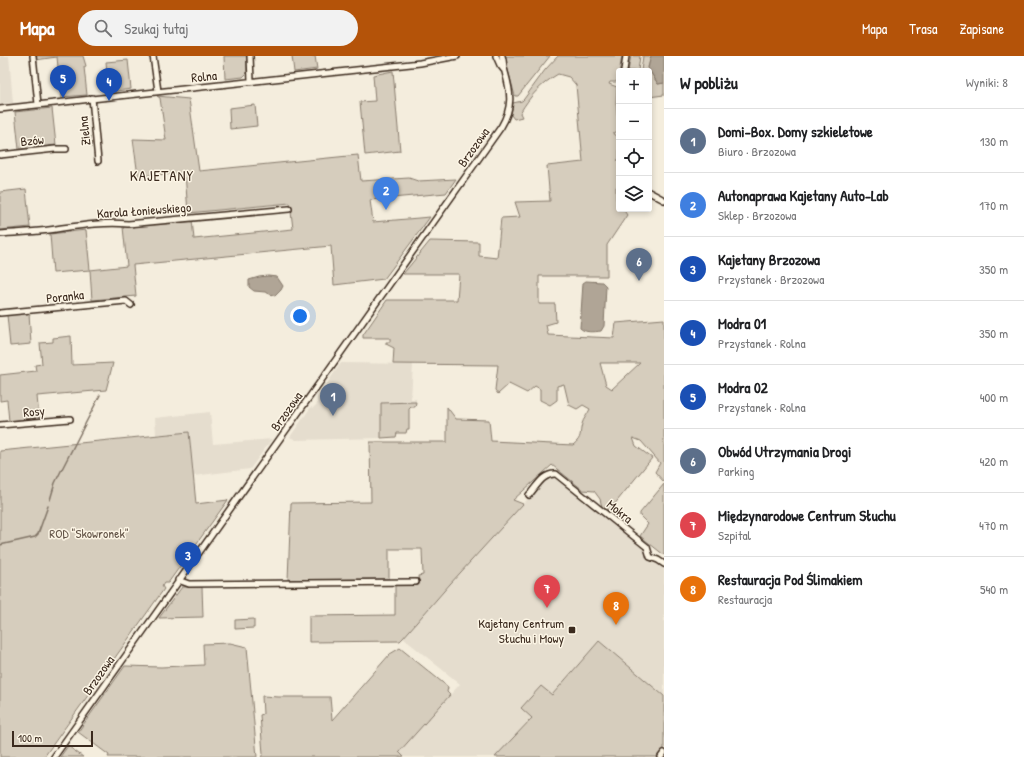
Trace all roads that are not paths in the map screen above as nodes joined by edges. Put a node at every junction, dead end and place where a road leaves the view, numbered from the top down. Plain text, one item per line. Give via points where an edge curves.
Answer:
1 (33, 56) edge
2 (153, 56) edge
3 (250, 56) edge
4 (457, 56) edge
5 (496, 56) edge
6 (502, 56) edge
7 (626, 56) edge
8 (624, 68) edge
9 (504, 70) junction
10 (251, 81) junction
11 (158, 91) junction
12 (92, 98) junction
13 (38, 104) junction
14 (0, 109) edge
15 (66, 149) dead end
16 (0, 155) edge
17 (98, 161) dead end
18 (652, 194) edge
19 (664, 200) edge
20 (289, 209) dead end
21 (0, 234) edge
22 (131, 305) dead end
23 (0, 313) edge
24 (70, 419) dead end
25 (0, 425) edge
26 (529, 495) dead end
27 (664, 564) edge
28 (178, 580) junction
29 (416, 582) dead end
30 (664, 753) edge
31 (54, 757) edge
32 (661, 757) edge

1 - 13 street
2 - 11 street
3 - 10 street
4 - 10 street, Rolna via 427,62
5 - 9 street, Brzozowa
6 - 9 street, Brzozowa
7 - 8 street
9 - 28 street, Brzozowa via 510,99 501,127
10 - 11 street, Rolna
11 - 12 street, Rolna
12 - 13 street, Rolna
12 - 17 street, Zielna
13 - 14 street, Rolna
15 - 16 street, Bzów
18 - 19 street
20 - 21 street, Karola Łoniewskiego
22 - 23 street, Poranka via 126,301
24 - 25 street, Rosy
26 - 27 street, Mokra via 545,476 554,473 558,475 648,548 650,557
28 - 29 street via 189,584
28 - 31 street, Brzozowa
30 - 32 street

